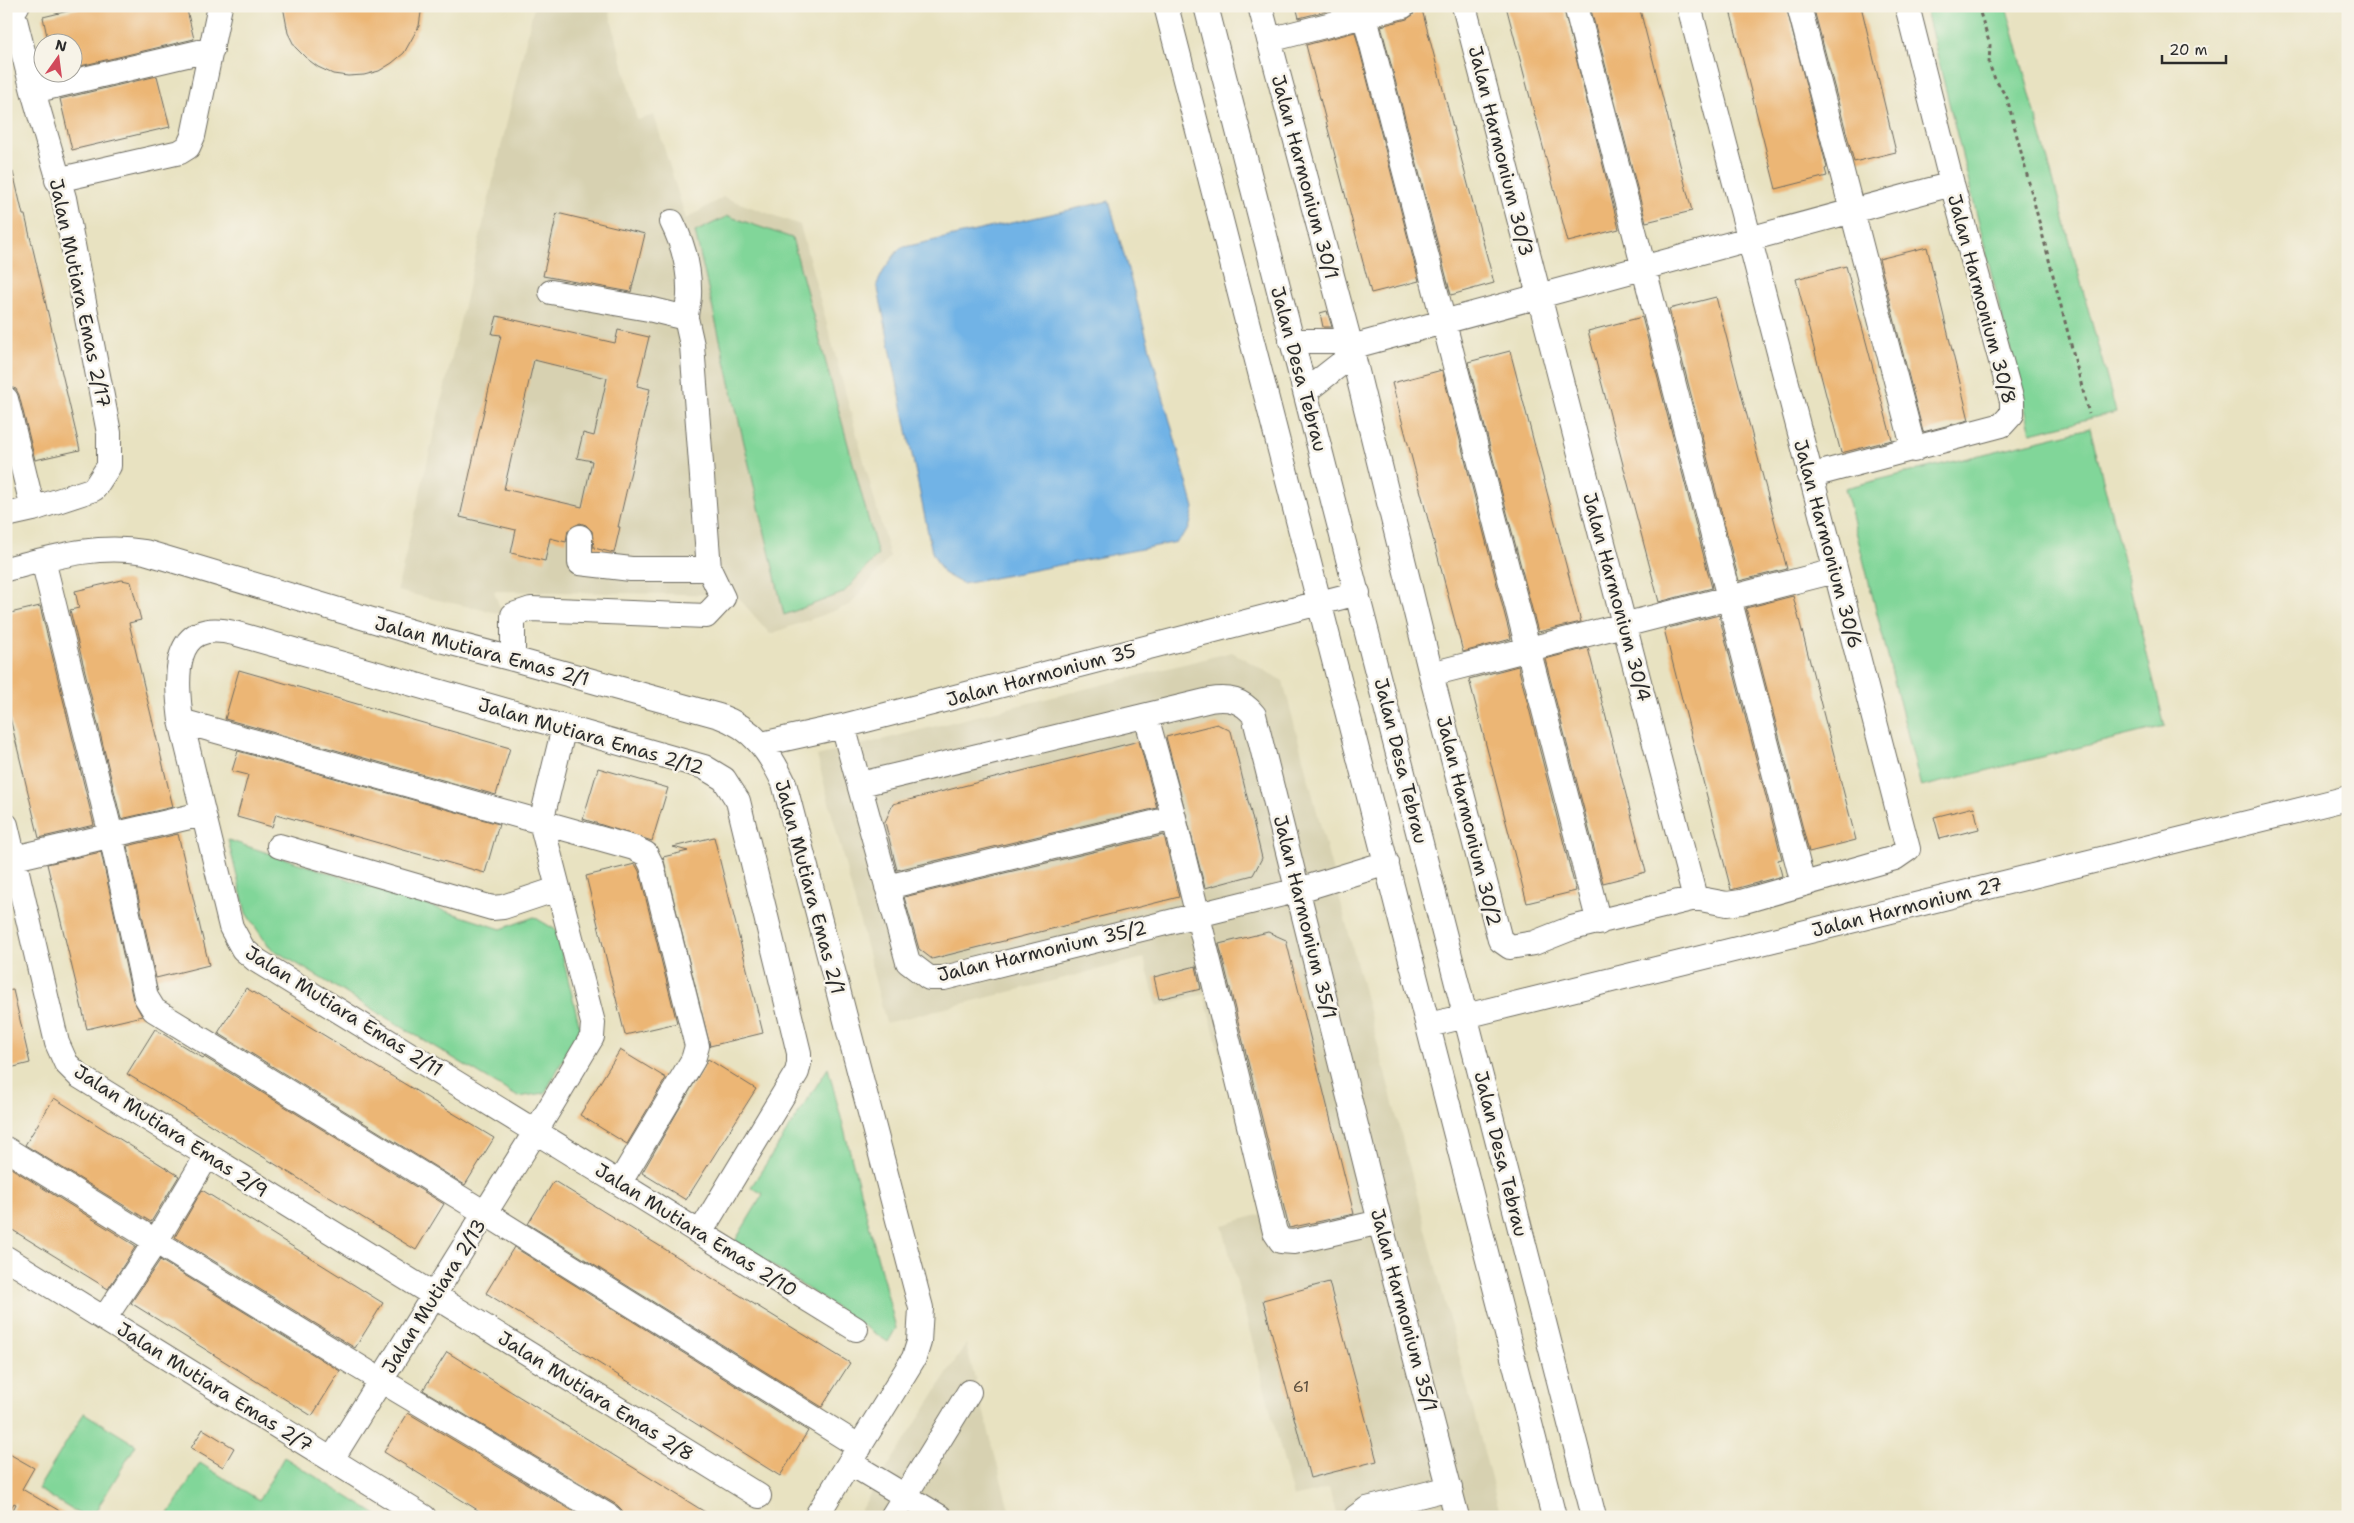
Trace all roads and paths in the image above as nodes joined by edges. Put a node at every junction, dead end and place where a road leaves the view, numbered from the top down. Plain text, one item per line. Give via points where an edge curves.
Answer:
1 (17, 6) edge
2 (220, 6) edge
3 (1166, 6) edge
4 (1206, 6) edge
5 (1260, 6) edge
6 (1403, 6) edge
7 (1464, 6) edge
8 (1576, 6) edge
9 (1689, 6) edge
10 (1799, 6) edge
11 (1907, 6) edge
12 (1978, 6) edge
13 (1363, 11) edge
14 (1269, 40) junction
15 (212, 48) junction
16 (33, 91) junction
17 (57, 180) junction
18 (1952, 184) junction
19 (1852, 210) junction
20 (672, 222) dead end
21 (1749, 238) junction
22 (1644, 267) junction
23 (551, 292) dead end
24 (1539, 296) junction
25 (686, 318) junction
26 (1444, 321) junction
27 (1291, 341) junction
28 (1351, 347) junction
29 (1306, 391) junction
30 (6, 399) edge
31 (2089, 414) dead end
32 (1914, 450) junction
33 (1810, 476) junction
34 (33, 509) junction
35 (6, 515) edge
36 (580, 537) dead end
37 (43, 560) junction
38 (6, 569) edge
39 (708, 570) junction
40 (1836, 572) junction
41 (1358, 593) junction
42 (1729, 598) junction
43 (1320, 603) junction
44 (1624, 625) junction
45 (188, 641) joint
46 (1528, 649) junction
47 (513, 658) junction
48 (1431, 674) junction
49 (1146, 716) junction
50 (182, 721) junction
51 (843, 726) junction
52 (564, 727) junction
53 (762, 744) junction
54 (861, 784) junction
55 (2348, 798) edge
56 (202, 814) junction
57 (1174, 818) junction
58 (541, 822) junction
59 (6, 825) edge
60 (111, 836) junction
61 (279, 846) dead end
62 (1908, 849) joint
63 (10, 859) edge
64 (1387, 863) junction
65 (1803, 884) junction
66 (887, 887) junction
67 (557, 889) junction
68 (1299, 890) junction
69 (1695, 898) junction
70 (1197, 914) junction
71 (1599, 923) junction
72 (1466, 1016) junction
73 (1429, 1026) junction
74 (536, 1132) junction
75 (6, 1149) edge
76 (207, 1156) junction
77 (620, 1182) junction
78 (485, 1213) junction
79 (1380, 1222) junction
80 (700, 1233) junction
81 (156, 1240) junction
82 (6, 1258) edge
83 (433, 1296) junction
84 (104, 1319) junction
85 (856, 1329) dead end
86 (382, 1381) junction
87 (968, 1392) dead end
88 (855, 1455) junction
89 (332, 1459) junction
90 (1582, 1470) junction
91 (1545, 1481) junction
92 (1450, 1488) junction
93 (906, 1495) junction
94 (759, 1496) dead end
95 (424, 1517) edge
96 (610, 1517) edge
97 (816, 1517) edge
98 (892, 1517) edge
99 (940, 1517) edge
100 (1356, 1517) edge
101 (1457, 1517) edge
102 (1554, 1517) edge
103 (1594, 1517) edge

1 - 16 street, Jalan Mutiara Emas 2/17 via 13,12
2 - 15 street
3 - 43 street, Jalan Desa Tebrau
4 - 27 street, Jalan Desa Tebrau
5 - 14 street, Jalan Harmonium 30/1
6 - 13 street
7 - 24 street, Jalan Harmonium 30/3
8 - 22 street
9 - 21 street, Jalan Harmonium 30/6
10 - 19 street
11 - 18 street, Jalan Harmonium 30/8
12 - 31 path via 1990,45 1989,64 2008,98
13 - 14 street
13 - 26 street
14 - 28 street, Jalan Harmonium 30/1
15 - 16 street
15 - 17 street via 188,147 180,152
16 - 17 street, Jalan Mutiara Emas 2/17
17 - 34 street, Jalan Mutiara Emas 2/17 via 64,198 110,433 109,466 94,488
18 - 19 street
18 - 32 street, Jalan Harmonium 30/8 via 2012,401 2012,414 2002,425
19 - 21 street
19 - 32 street
20 - 25 street via 687,265 689,296
21 - 22 street
21 - 33 street, Jalan Harmonium 30/6
22 - 24 street
22 - 42 street
23 - 25 street via 649,308
24 - 26 street
24 - 44 street, Jalan Harmonium 30/4
25 - 39 street via 692,345
26 - 28 street
26 - 46 street
27 - 28 street via 1337,341
27 - 29 street, Jalan Desa Tebrau
28 - 29 street via 1343,362
28 - 48 street, Jalan Harmonium 30/2
29 - 41 street, Jalan Desa Tebrau
30 - 34 street
32 - 33 street
33 - 40 street, Jalan Harmonium 30/6
34 - 35 street, Jalan Mutiara Emas 2/17
36 - 39 street via 580,563 631,570
37 - 38 street, Jalan Mutiara Emas 2/1
37 - 47 street, Jalan Mutiara Emas 2/1 via 104,548 146,552 432,638
37 - 60 street
39 - 47 street via 723,598 706,616 531,609 513,615
40 - 42 street
40 - 62 street, Jalan Harmonium 30/6
41 - 43 street, Jalan Harmonium 35
41 - 72 street, Jalan Desa Tebrau
42 - 44 street
42 - 65 street
43 - 51 street, Jalan Harmonium 35
43 - 64 street, Jalan Desa Tebrau
44 - 46 street
44 - 69 street, Jalan Harmonium 30/4
45 - 50 street, Jalan Mutiara Emas 2/11 via 182,652 178,677
45 - 52 street, Jalan Mutiara Emas 2/12 via 197,633 222,630
46 - 48 street
46 - 71 street
47 - 53 street, Jalan Mutiara Emas 2/1 via 719,716 735,722
48 - 71 street, Jalan Harmonium 30/2 via 1500,940 1510,947 1534,943 1572,928
49 - 54 street, Jalan Harmonium 35/1
49 - 57 street
49 - 68 street, Jalan Harmonium 35/1 via 1224,698 1247,706 1254,715
50 - 56 street, Jalan Mutiara Emas 2/11
50 - 58 street
51 - 53 street, Jalan Harmonium 35
51 - 54 street, Jalan Harmonium 35/2
52 - 58 street
52 - 80 street, Jalan Mutiara Emas 2/12 via 704,767 724,780 738,801 800,1063
53 - 88 street, Jalan Mutiara Emas 2/1 via 784,782 921,1308 919,1342 914,1358
54 - 66 street, Jalan Harmonium 35/2
55 - 72 street, Jalan Harmonium 27
56 - 60 street
56 - 74 street, Jalan Mutiara Emas 2/11 via 231,927 238,943 249,955
57 - 66 street
57 - 70 street
58 - 67 street, Jalan Mutiara 2/13
58 - 77 street via 646,854 652,866 696,1041 693,1060
59 - 63 street, Jalan Mutiara Emas 2/9
60 - 63 street
60 - 78 street via 148,1002 154,1010
61 - 67 street via 492,908
62 - 65 street, Jalan Harmonium 30/2 via 1895,858
63 - 76 street, Jalan Mutiara Emas 2/9 via 57,1043 66,1063 80,1076
64 - 68 street, Jalan Harmonium 35/2
64 - 73 street, Jalan Desa Tebrau
65 - 69 street, Jalan Harmonium 30/2 via 1727,904
66 - 70 street, Jalan Harmonium 35/2 via 908,962 929,978 944,978
67 - 74 street, Jalan Mutiara 2/13 via 593,1033
68 - 70 street, Jalan Harmonium 35/2
68 - 79 street, Jalan Harmonium 35/1
69 - 71 street, Jalan Harmonium 30/2
70 - 79 street via 1275,1232 1281,1241 1294,1242
72 - 73 street, Jalan Harmonium 27
72 - 90 street, Jalan Desa Tebrau
73 - 91 street, Jalan Desa Tebrau
74 - 77 street, Jalan Mutiara Emas 2/10
74 - 78 street, Jalan Mutiara 2/13
75 - 81 street
76 - 81 street
76 - 83 street, Jalan Mutiara Emas 2/9
77 - 80 street, Jalan Mutiara Emas 2/10
78 - 83 street, Jalan Mutiara 2/13
78 - 88 street
79 - 92 street, Jalan Harmonium 35/1
80 - 85 street, Jalan Mutiara Emas 2/10
81 - 84 street
81 - 86 street
82 - 84 street, Jalan Mutiara Emas 2/7
83 - 86 street, Jalan Mutiara 2/13
83 - 94 street, Jalan Mutiara Emas 2/8
84 - 89 street, Jalan Mutiara Emas 2/7
86 - 89 street, Jalan Mutiara 2/13
86 - 96 street
87 - 93 street
88 - 93 street
88 - 97 street, Jalan Mutiara Emas 2/1
89 - 95 street, Jalan Mutiara Emas 2/7
90 - 91 street
90 - 103 street, Jalan Desa Tebrau
91 - 102 street, Jalan Desa Tebrau
92 - 100 street via 1366,1509
92 - 101 street, Jalan Harmonium 35/1
93 - 98 street
93 - 99 street

